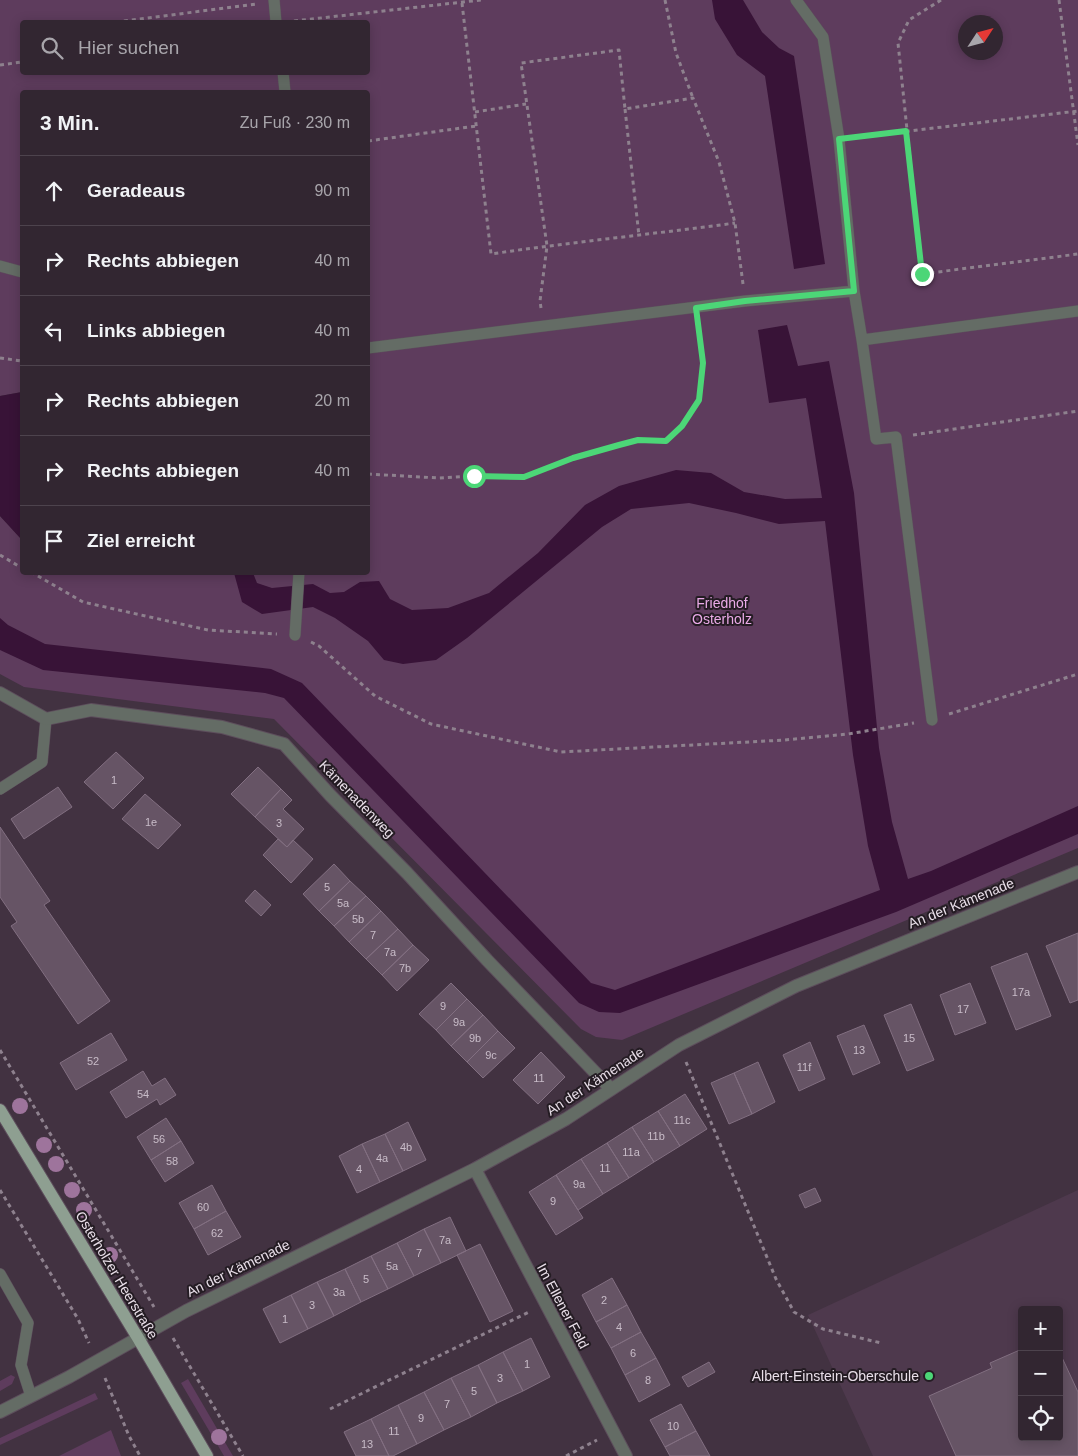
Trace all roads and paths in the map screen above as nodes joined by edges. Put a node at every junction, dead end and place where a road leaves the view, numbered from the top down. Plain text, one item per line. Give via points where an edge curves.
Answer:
1 (274, 0) edge
2 (481, 0) edge
3 (665, 0) edge
4 (796, 0) edge
5 (941, 0) edge
6 (1059, 0) edge
7 (462, 3) junction
8 (247, 6) dead end
9 (132, 20) edge
10 (276, 20) edge
11 (303, 20) edge
12 (20, 62) edge
13 (0, 65) edge
14 (283, 75) edge
15 (285, 90) edge
16 (693, 98) junction
17 (526, 104) junction
18 (625, 109) junction
19 (1076, 111) edge
20 (474, 112) junction
21 (476, 126) junction
22 (906, 131) junction
23 (839, 139) junction
24 (370, 141) edge
25 (1078, 145) edge
26 (735, 223) junction
27 (638, 236) junction
28 (547, 246) junction
29 (1078, 254) edge
30 (0, 266) edge
31 (20, 271) edge
32 (854, 291) junction
33 (540, 301) dead end
34 (745, 301) junction
35 (696, 308) junction
36 (1078, 311) edge
37 (862, 340) junction
38 (370, 348) edge
39 (0, 358) edge
40 (20, 361) edge
41 (1078, 411) edge
42 (896, 437) junction
43 (370, 474) edge
44 (0, 555) edge
45 (20, 567) edge
46 (36, 575) edge
47 (299, 575) edge
48 (294, 634) junction
49 (1078, 674) edge
50 (0, 693) edge
51 (46, 719) junction
52 (932, 720) junction
53 (0, 789) edge
54 (1078, 872) edge
55 (679, 1045) junction
56 (0, 1050) edge
57 (611, 1089) junction
58 (0, 1110) edge
59 (475, 1169) junction
60 (0, 1190) edge
61 (0, 1274) edge
62 (546, 1304) junction
63 (164, 1323) junction
64 (138, 1338) junction
65 (881, 1343) dead end
66 (98, 1361) junction
67 (31, 1396) junction
68 (330, 1409) dead end
69 (0, 1412) edge
70 (614, 1432) junction
71 (140, 1456) edge
72 (207, 1456) edge
73 (243, 1456) edge
74 (566, 1456) edge
75 (626, 1456) edge

1 - 10 lane
2 - 7 path
3 - 16 path via 676,54
4 - 23 lane via 823,37
5 - 22 path via 910,20 898,43
6 - 19 path
7 - 11 path
7 - 20 path
8 - 9 path
12 - 13 path
14 - 15 lane
16 - 18 path
16 - 26 path via 719,162
17 - 18 path via 521,63 619,50
17 - 20 path
17 - 28 path
18 - 27 path
19 - 22 path
19 - 25 path
20 - 21 path
21 - 24 path
21 - 28 path via 491,254
22 - 23 path
22 - 29 path via 922,274
23 - 32 lane
26 - 27 path
26 - 34 path
27 - 28 path
28 - 33 path
30 - 31 lane
32 - 34 lane
32 - 37 lane
34 - 35 lane
35 - 38 lane
35 - 43 path via 703,363 699,400 682,426 666,441 638,440 573,458 524,477 439,478
36 - 37 lane
37 - 42 lane via 876,439
39 - 40 path
41 - 42 path
42 - 52 lane
44 - 45 path
46 - 48 path via 83,602 208,630
47 - 48 lane
48 - 52 path via 320,646 374,696 431,724 561,752 785,740 848,734
49 - 52 path
50 - 51 street
51 - 53 lane via 42,762
51 - 57 street, Kämenadenweg via 91,710 222,727 284,744
54 - 55 street, An der Kämenade via 796,986
55 - 57 street, An der Kämenade
55 - 65 path via 772,1270 794,1312 823,1329
56 - 63 path
57 - 59 street, An der Kämenade via 566,1119
58 - 64 main road, Osterholzer Heerstraße
59 - 62 street, Im Ellener Feld
59 - 63 street, An der Kämenade
60 - 66 path via 78,1319
61 - 67 lane via 28,1323 21,1365
62 - 68 path
62 - 70 street, Im Ellener Feld
63 - 64 street, An der Kämenade
63 - 73 path
64 - 66 street, An der Kämenade
64 - 72 main road, Osterholzer Heerstraße
66 - 67 street, An der Kämenade
66 - 71 path
67 - 69 street, An der Kämenade
70 - 74 path
70 - 75 street, Im Ellener Feld

